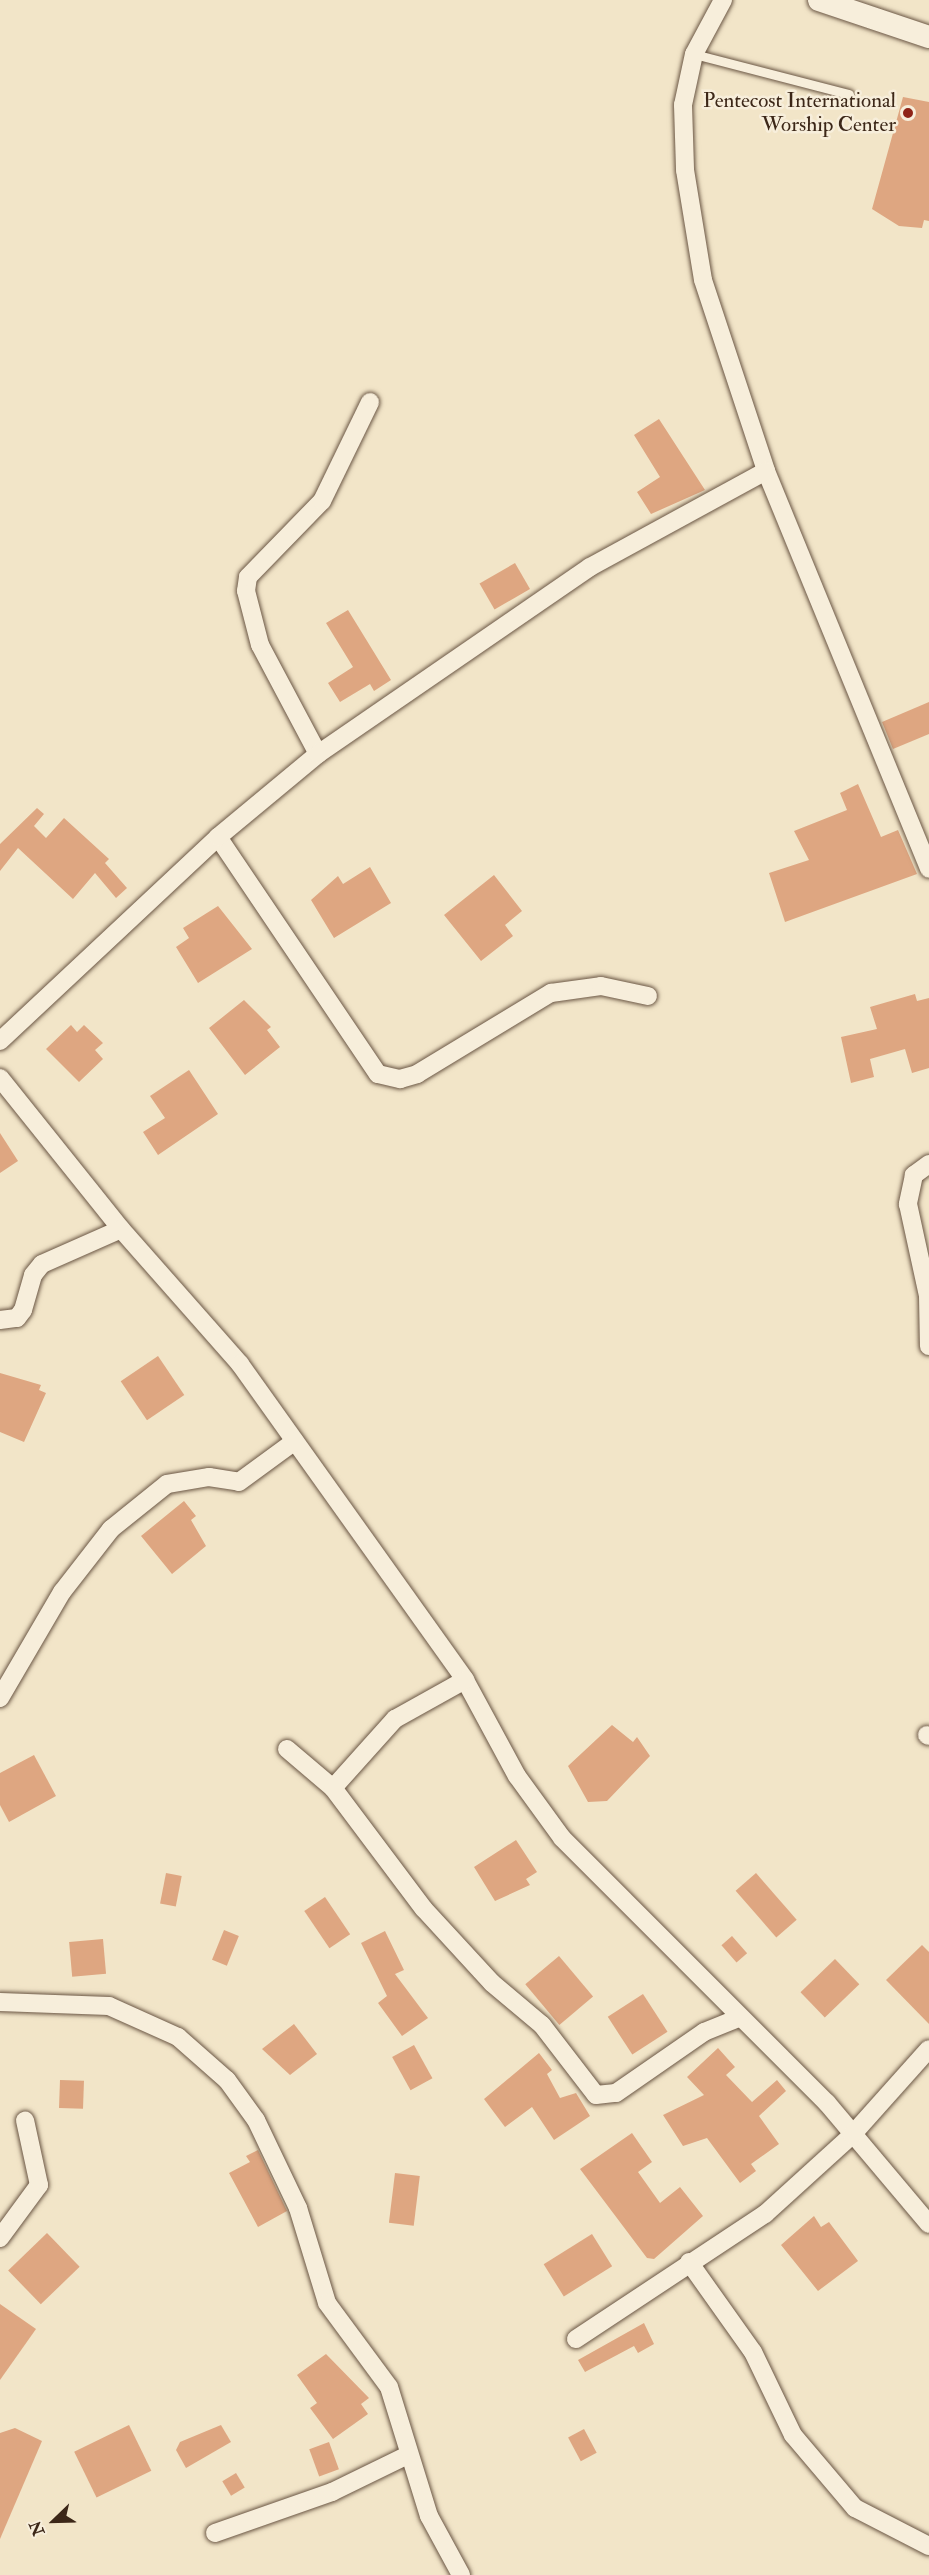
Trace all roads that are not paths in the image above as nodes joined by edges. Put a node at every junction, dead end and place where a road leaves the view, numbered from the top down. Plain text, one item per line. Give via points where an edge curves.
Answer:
1 (723, 0) edge
2 (819, 0) edge
3 (929, 37) edge
4 (694, 54) junction
5 (849, 94) dead end
6 (370, 402) dead end
7 (766, 471) junction
8 (318, 754) junction
9 (218, 837) junction
10 (929, 869) edge
11 (648, 996) dead end
12 (0, 1041) edge
13 (0, 1078) edge
14 (929, 1164) edge
15 (121, 1229) junction
16 (0, 1320) edge
17 (929, 1346) edge
18 (295, 1441) junction
19 (465, 1680) junction
20 (0, 1698) edge
21 (287, 1749) dead end
22 (333, 1788) junction
23 (0, 2002) edge
24 (739, 2018) junction
25 (929, 2049) edge
26 (25, 2120) dead end
27 (852, 2135) junction
28 (929, 2224) edge
29 (0, 2238) edge
30 (689, 2262) junction
31 (576, 2339) dead end
32 (408, 2455) junction
33 (215, 2533) dead end
34 (929, 2546) edge
35 (461, 2575) edge

1 - 4 street
2 - 3 street
4 - 5 lane
4 - 7 street via 683,105 694,229 716,326
6 - 8 street via 322,501 248,577 246,591 261,645
7 - 8 street via 590,567
7 - 10 street
8 - 9 street
9 - 11 street via 378,1074 400,1079 417,1074 551,993 601,986
9 - 12 street
13 - 15 street
14 - 17 street via 914,1175 908,1204 928,1296
15 - 16 street via 42,1264 33,1275 23,1310 16,1318
15 - 18 street via 240,1364
18 - 19 street
18 - 20 street via 239,1482 209,1477 167,1484 111,1529 62,1592
19 - 22 street via 395,1719
19 - 24 street via 517,1776 562,1838
21 - 22 street
22 - 24 street via 424,1909 492,1983 542,2025 596,2095 616,2093 697,2037
23 - 32 street via 109,2006 159,2025 227,2080 256,2120 298,2208 327,2303 389,2387
24 - 27 street
25 - 27 street
26 - 29 street via 39,2185
27 - 28 street
27 - 30 street via 765,2214
30 - 31 street
30 - 34 street via 753,2352 793,2435 855,2508
32 - 33 street via 332,2492
32 - 35 street via 429,2516

